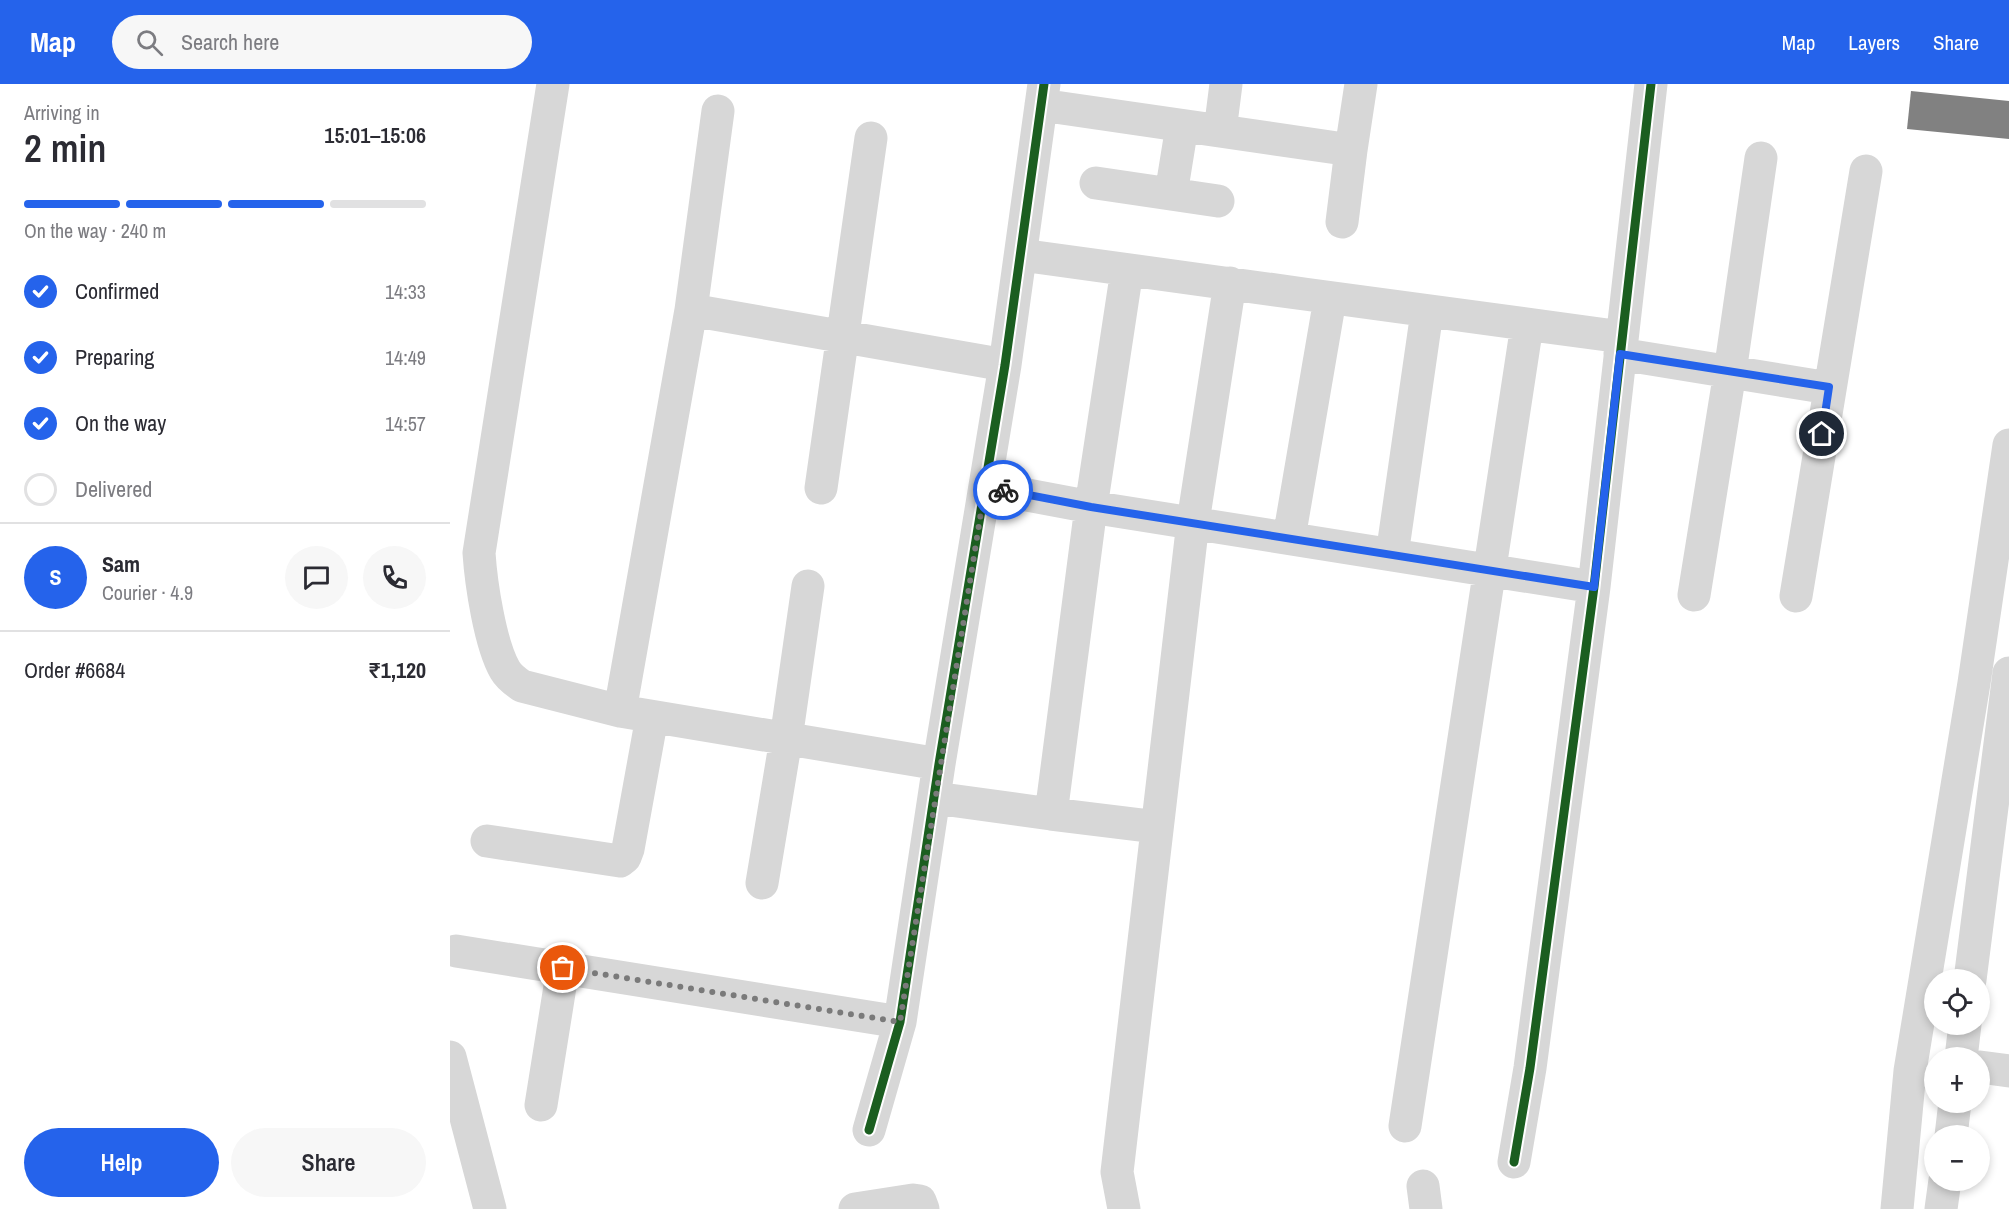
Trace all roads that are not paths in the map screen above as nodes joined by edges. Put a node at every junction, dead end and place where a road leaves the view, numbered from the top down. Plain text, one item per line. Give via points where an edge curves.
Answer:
1 (553, 84) edge
2 (1226, 84) edge
3 (1361, 84) edge
4 (1651, 84) edge
5 (1043, 95) edge
6 (718, 111) dead end
7 (1182, 126) junction
8 (1220, 131) junction
9 (871, 138) dead end
10 (1351, 150) junction
11 (1761, 158) dead end
12 (1866, 171) dead end
13 (1096, 183) dead end
14 (1171, 194) junction
15 (1218, 201) dead end
16 (1342, 222) dead end
17 (1021, 255) junction
18 (1127, 270) junction
19 (1230, 283) junction
20 (1330, 299) junction
21 (691, 310) junction
22 (1427, 312) junction
23 (1527, 325) junction
24 (842, 337) junction
25 (1621, 346) junction
26 (1005, 365) junction
27 (1730, 372) junction
28 (1829, 387) junction
29 (2009, 445) edge
30 (985, 487) junction
31 (821, 488) dead end
32 (1091, 507) junction
33 (1193, 522) junction
34 (1289, 538) junction
35 (1392, 555) junction
36 (1490, 571) junction
37 (808, 586) dead end
38 (1594, 587) junction
39 (1694, 595) dead end
40 (1796, 596) dead end
41 (1997, 605) edge
42 (2009, 674) edge
43 (620, 711) junction
44 (652, 717) junction
45 (786, 739) junction
46 (939, 764) junction
47 (935, 798) junction
48 (1051, 814) junction
49 (1157, 827) junction
50 (487, 842) dead end
51 (762, 883) dead end
52 (456, 951) dead end
53 (563, 968) junction
54 (1971, 969) edge
55 (900, 1022) junction
56 (450, 1057) edge
57 (1990, 1068) edge
58 (2009, 1071) edge
59 (542, 1105) dead end
60 (1405, 1126) dead end
61 (869, 1130) dead end
62 (1514, 1162) dead end
63 (1943, 1191) edge
64 (490, 1209) edge
65 (855, 1209) edge
66 (923, 1209) edge
67 (1124, 1209) edge
68 (1897, 1209) edge
69 (1941, 1209) edge

1 - 43 street via 479,553 481,575 493,635 505,670 513,680 522,686
2 - 8 street
3 - 10 street
4 - 25 street
5 - 7 street
5 - 17 street
6 - 21 street
7 - 8 street
7 - 14 street
8 - 10 street
9 - 24 street
10 - 16 street
11 - 27 street
12 - 28 street
13 - 14 street
14 - 15 street
17 - 18 street
17 - 26 street
18 - 19 street
18 - 32 street
19 - 20 street
19 - 33 street
20 - 22 street
20 - 34 street
21 - 24 street
21 - 43 street
22 - 23 street
22 - 35 street
23 - 25 street
23 - 36 street
24 - 26 street
24 - 31 street
25 - 27 street
25 - 38 street
26 - 30 street
27 - 28 street
27 - 39 street
28 - 40 street
29 - 41 street
30 - 32 street
30 - 46 street
32 - 33 street
32 - 48 street
33 - 34 street
33 - 49 street
34 - 35 street
35 - 36 street
36 - 38 street
36 - 60 street
37 - 45 street
38 - 62 street
41 - 68 street via 1974,683 1910,1071
42 - 54 street
43 - 44 street
44 - 45 street
44 - 50 street via 625,857 620,861
45 - 46 street
45 - 51 street
46 - 47 street
47 - 48 street
47 - 55 street
48 - 49 street
49 - 67 street via 1117,1172
52 - 53 street
53 - 55 street
53 - 59 street
55 - 61 street
56 - 64 street
57 - 58 street
63 - 69 street
65 - 66 street via 913,1200 920,1201

